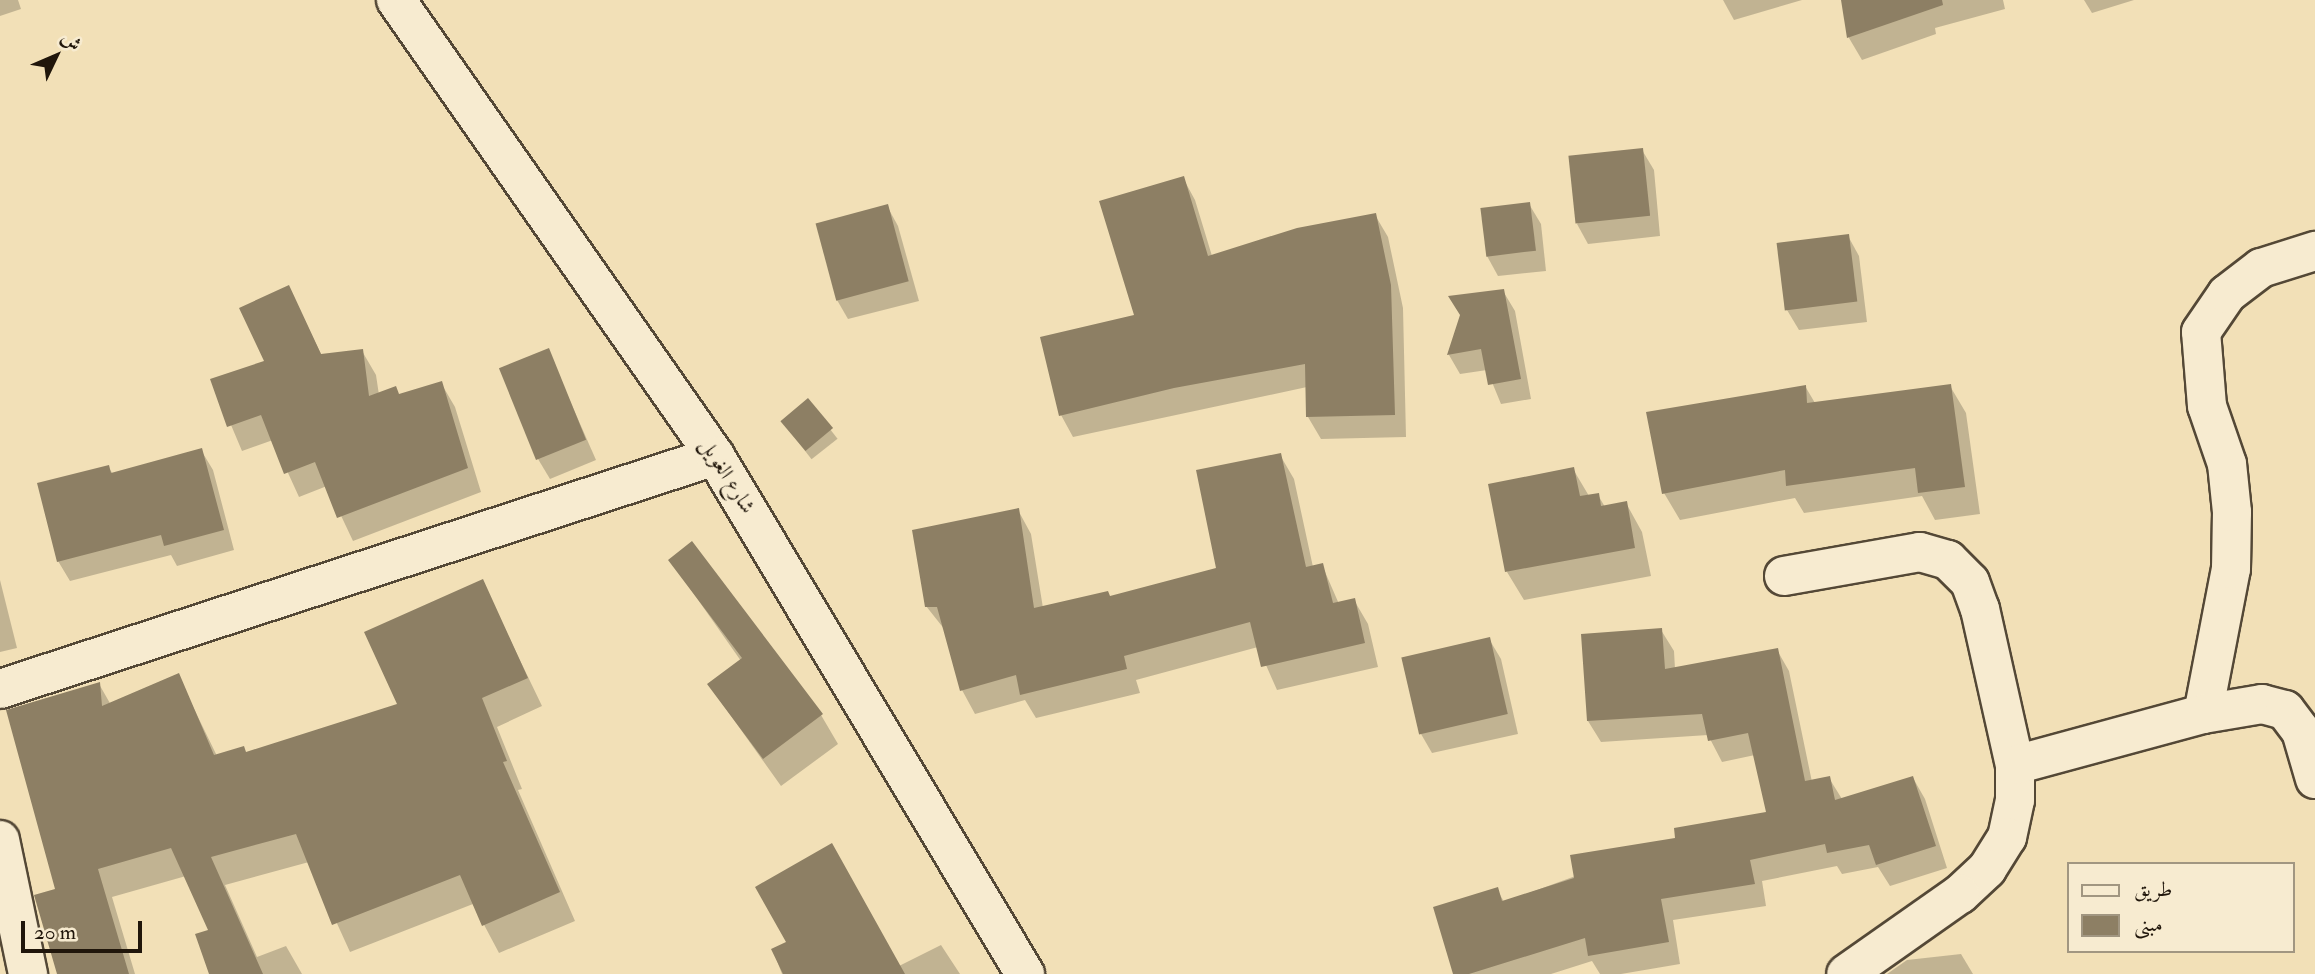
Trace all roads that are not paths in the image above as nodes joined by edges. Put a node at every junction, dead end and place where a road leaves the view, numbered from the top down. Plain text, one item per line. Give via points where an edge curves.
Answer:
1 (396, 0) edge
2 (2315, 251) edge
3 (715, 456) junction
4 (1784, 576) dead end
5 (0, 689) edge
6 (2203, 714) junction
7 (2015, 765) junction
8 (2315, 779) edge
9 (0, 840) edge
10 (28, 974) edge
11 (1025, 974) edge
12 (1846, 974) edge

1 - 3 street, شارع الغويل
2 - 6 street via 2261,268 2227,294 2201,332 2207,405 2227,464 2232,512 2231,569
3 - 5 street
3 - 11 street, شارع الغويل
4 - 7 street via 1920,552 1948,561 1970,582 1980,609
6 - 7 street
6 - 8 street via 2262,704 2285,710 2301,732
7 - 12 street via 2015,800 2007,837 1987,870
9 - 10 street

